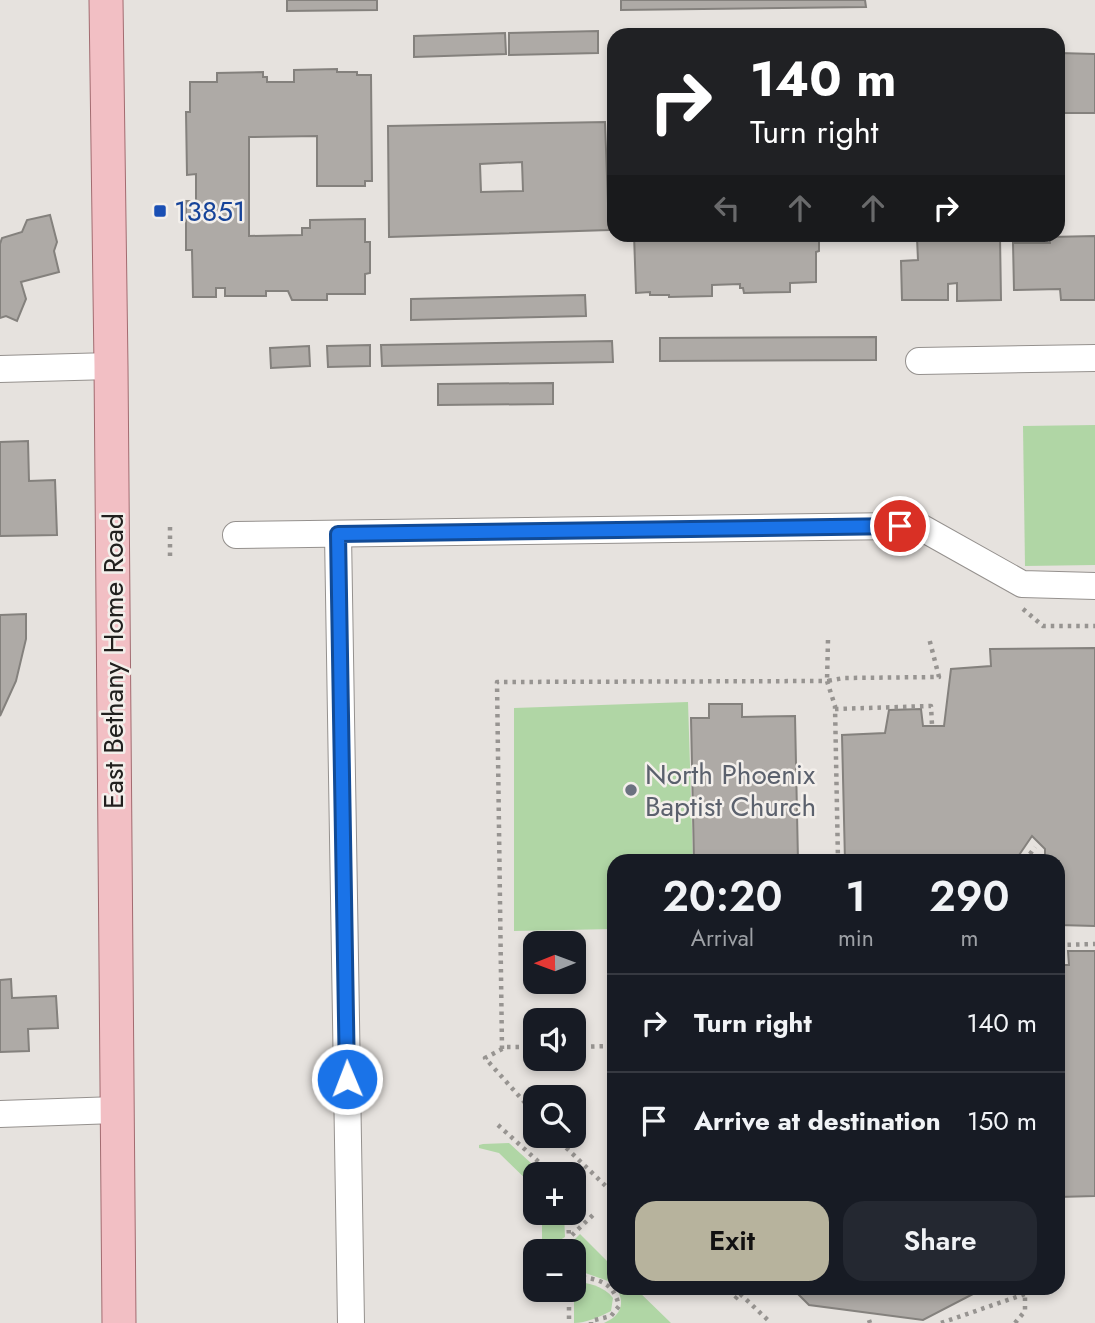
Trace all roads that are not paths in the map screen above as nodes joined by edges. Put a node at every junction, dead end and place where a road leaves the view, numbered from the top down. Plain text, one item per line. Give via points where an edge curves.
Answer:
1 (106, 0) edge
2 (1095, 358) edge
3 (919, 361) dead end
4 (111, 366) junction
5 (0, 369) edge
6 (338, 534) junction
7 (236, 535) dead end
8 (1095, 586) edge
9 (116, 1110) junction
10 (0, 1114) edge
11 (118, 1323) edge
12 (351, 1323) edge

1 - 4 main road, East Bethany Home Road
2 - 3 street
4 - 5 street
4 - 9 main road, East Bethany Home Road
6 - 7 street
6 - 8 street via 900,526 924,529 1022,584
6 - 12 street
9 - 10 street
9 - 11 main road, East Bethany Home Road

